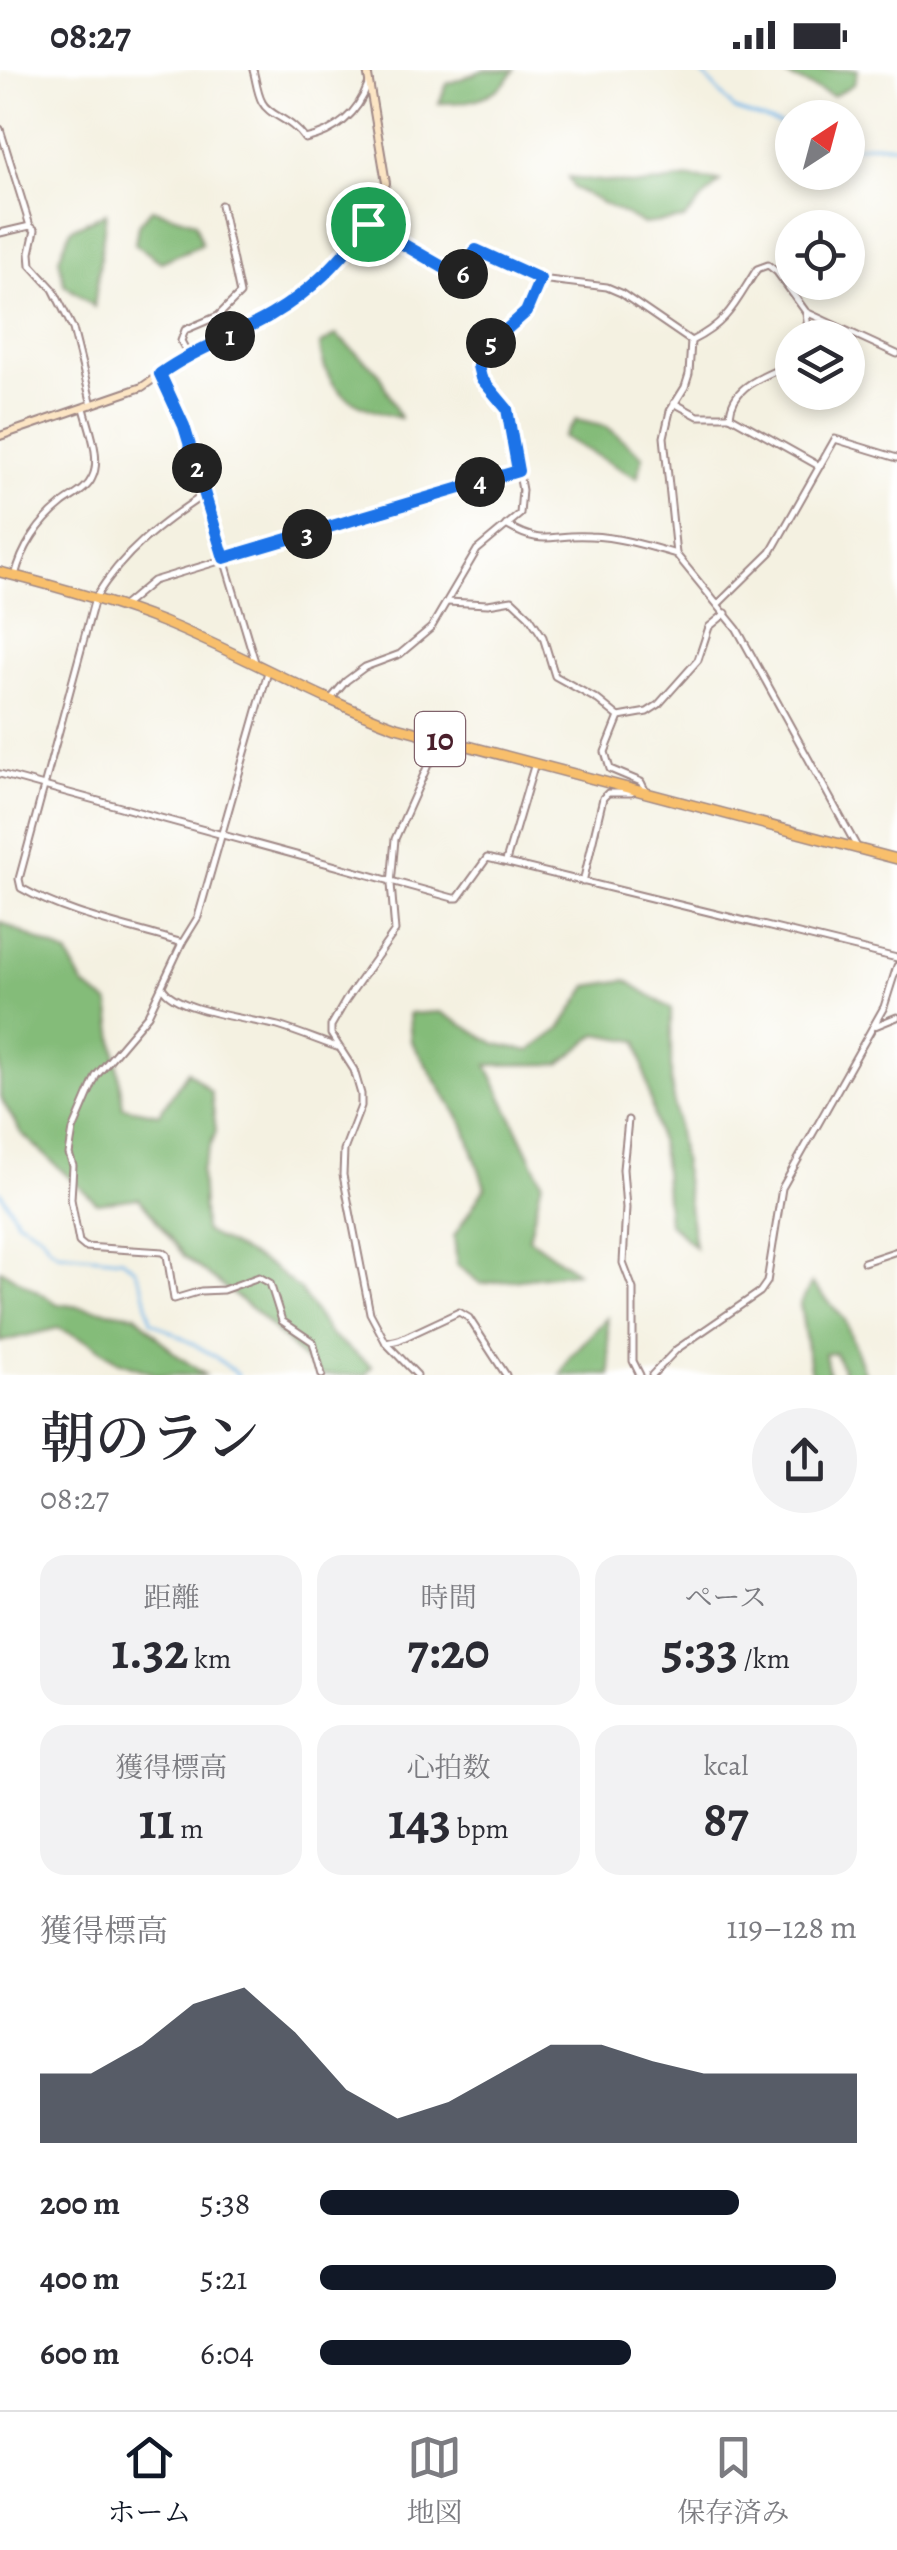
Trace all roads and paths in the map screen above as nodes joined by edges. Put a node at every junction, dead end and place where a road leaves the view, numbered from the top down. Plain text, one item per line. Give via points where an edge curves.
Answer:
1 (253, 70) edge
2 (368, 70) edge
3 (368, 85) junction
4 (0, 128) edge
5 (221, 205) dead end
6 (368, 224) junction
7 (30, 226) junction
8 (0, 233) edge
9 (540, 279) junction
10 (806, 312) junction
11 (807, 320) edge
12 (691, 341) junction
13 (897, 354) edge
14 (188, 355) junction
15 (775, 372) edge
16 (160, 374) junction
17 (674, 403) junction
18 (88, 407) junction
19 (730, 416) junction
20 (0, 436) edge
21 (897, 458) edge
22 (819, 466) junction
23 (518, 471) junction
24 (205, 494) junction
25 (506, 525) junction
26 (676, 554) junction
27 (224, 558) junction
28 (0, 572) edge
29 (14, 576) junction
30 (95, 598) junction
31 (447, 602) junction
32 (718, 604) junction
33 (122, 607) junction
34 (726, 614) junction
35 (256, 666) junction
36 (268, 671) junction
37 (330, 700) junction
38 (619, 717) junction
39 (434, 738) junction
40 (535, 764) junction
41 (0, 774) edge
42 (43, 786) junction
43 (641, 791) junction
44 (221, 836) junction
45 (857, 848) junction
46 (897, 859) edge
47 (506, 862) junction
48 (583, 882) junction
49 (392, 884) junction
50 (182, 943) junction
51 (897, 958) edge
52 (897, 966) edge
53 (162, 986) junction
54 (897, 1017) edge
55 (875, 1026) junction
56 (340, 1048) junction
57 (628, 1120) dead end
58 (897, 1251) edge
59 (864, 1262) dead end
60 (386, 1343) junction
61 (322, 1375) edge
62 (417, 1375) edge
63 (506, 1375) edge
64 (640, 1375) edge
65 (652, 1375) edge

1 - 3 street via 269,112 305,139 330,132 360,105
2 - 3 main road
3 - 6 main road via 386,183
4 - 7 street
5 - 14 street via 240,294 218,316 185,330 181,341
6 - 9 street via 460,277 476,250
6 - 14 main road via 336,266 293,300
7 - 8 street
7 - 18 street via 36,233 31,265 54,289 73,329
9 - 12 street via 608,287
9 - 23 street via 526,312 487,347 478,366 507,409
10 - 11 street
10 - 12 street via 772,267 762,266 731,313
10 - 13 street
12 - 17 street via 689,374
14 - 16 main road
15 - 19 street via 744,387
16 - 18 main road
16 - 24 street
17 - 19 street via 698,416
17 - 26 street via 664,451
18 - 20 main road
18 - 29 street via 93,478 36,532
19 - 22 street
21 - 22 street via 835,438
22 - 32 street via 771,552
23 - 25 street via 521,511
23 - 27 street
24 - 27 street
24 - 30 street via 116,565
25 - 26 street via 535,539 591,536
25 - 31 street via 478,550
26 - 32 street
27 - 33 street via 153,581
27 - 35 street
28 - 29 highway, 10
29 - 30 highway, 10
30 - 33 highway, 10
30 - 42 street
31 - 37 street via 431,628 400,654 365,667
31 - 38 street via 512,600 543,637 556,676
32 - 34 street
33 - 35 highway, 10
34 - 38 street via 709,627 698,660 658,706
34 - 45 street
35 - 36 highway, 10
36 - 37 highway, 10
36 - 44 street
37 - 39 highway, 10
38 - 43 street via 605,752 610,769 641,782
39 - 40 highway, 10
39 - 49 street via 395,840
40 - 43 highway, 10
40 - 47 street
41 - 42 street
42 - 44 street
42 - 50 street via 21,888
43 - 45 highway, 10
43 - 48 street via 603,798
44 - 49 street
44 - 50 street via 198,917
45 - 46 highway, 10
47 - 48 street
47 - 49 street via 486,858 458,898
48 - 51 street
49 - 56 street via 395,931 334,1018 331,1034
50 - 53 street
52 - 55 street
53 - 56 street via 185,1003
53 - 61 street via 148,1015 96,1076 73,1130 68,1154 79,1242 162,1252 174,1298 263,1278 282,1321 313,1342
54 - 55 street
55 - 65 street via 782,1188 767,1282
56 - 60 street via 361,1094 343,1175 370,1314
57 - 64 street via 623,1263 634,1289 634,1361
58 - 59 street
60 - 62 street
60 - 63 street via 460,1312

